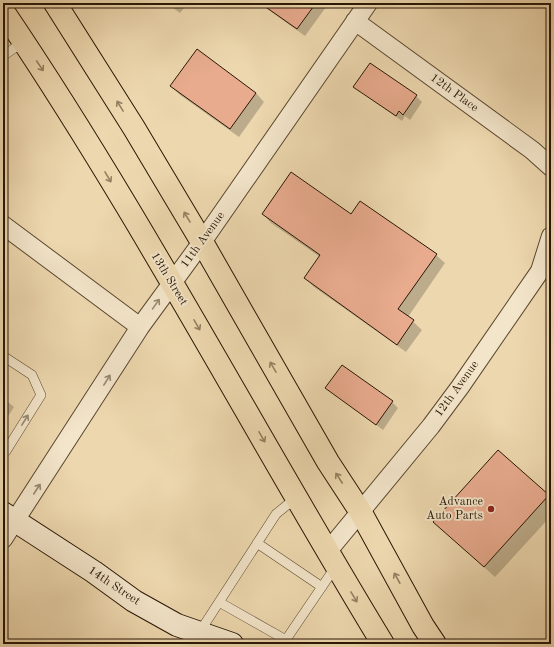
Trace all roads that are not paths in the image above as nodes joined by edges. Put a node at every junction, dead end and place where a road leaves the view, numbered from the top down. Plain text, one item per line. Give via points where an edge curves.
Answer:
1 (55, 3) edge
2 (368, 3) edge
3 (3, 11) edge
4 (355, 21) junction
5 (24, 42) junction
6 (3, 56) edge
7 (551, 167) edge
8 (3, 225) edge
9 (551, 236) edge
10 (202, 242) junction
11 (545, 271) edge
12 (172, 282) junction
13 (140, 327) junction
14 (3, 356) edge
15 (3, 452) edge
16 (297, 497) junction
17 (360, 511) junction
18 (9, 517) edge
19 (3, 539) edge
20 (257, 543) junction
21 (332, 558) junction
22 (322, 587) junction
23 (219, 602) junction
24 (199, 633) junction
25 (284, 642) edge
26 (232, 644) edge
27 (383, 644) edge
28 (435, 644) edge

10 -> 1 main road
2 - 4 street, 11th Avenue
3 - 5 main road, 13th Street
4 - 7 street, 12th Place via 532,150
4 - 10 street, 11th Avenue
5 - 6 lane
5 -> 12 main road, 13th Street
8 - 13 street
9 - 11 street
10 - 12 street, 11th Avenue
17 -> 10 main road via 324,455
11 - 17 street, 12th Avenue via 431,426
13 -> 12 street, 11th Avenue
12 -> 16 main road, 13th Street
18 -> 13 street, 11th Avenue
15 -> 14 lane via 41,394 32,375
16 - 20 lane via 276,514
16 - 21 main road, 13th Street
17 - 21 street, 12th Avenue
28 -> 17 main road
18 - 19 street, 11th Avenue
18 - 24 street, 14th Street via 134,601 177,625
20 - 22 lane
20 - 23 lane
21 - 22 lane
21 -> 27 main road
22 - 25 lane
23 - 24 lane
23 - 25 lane
24 - 26 street, 14th Street

